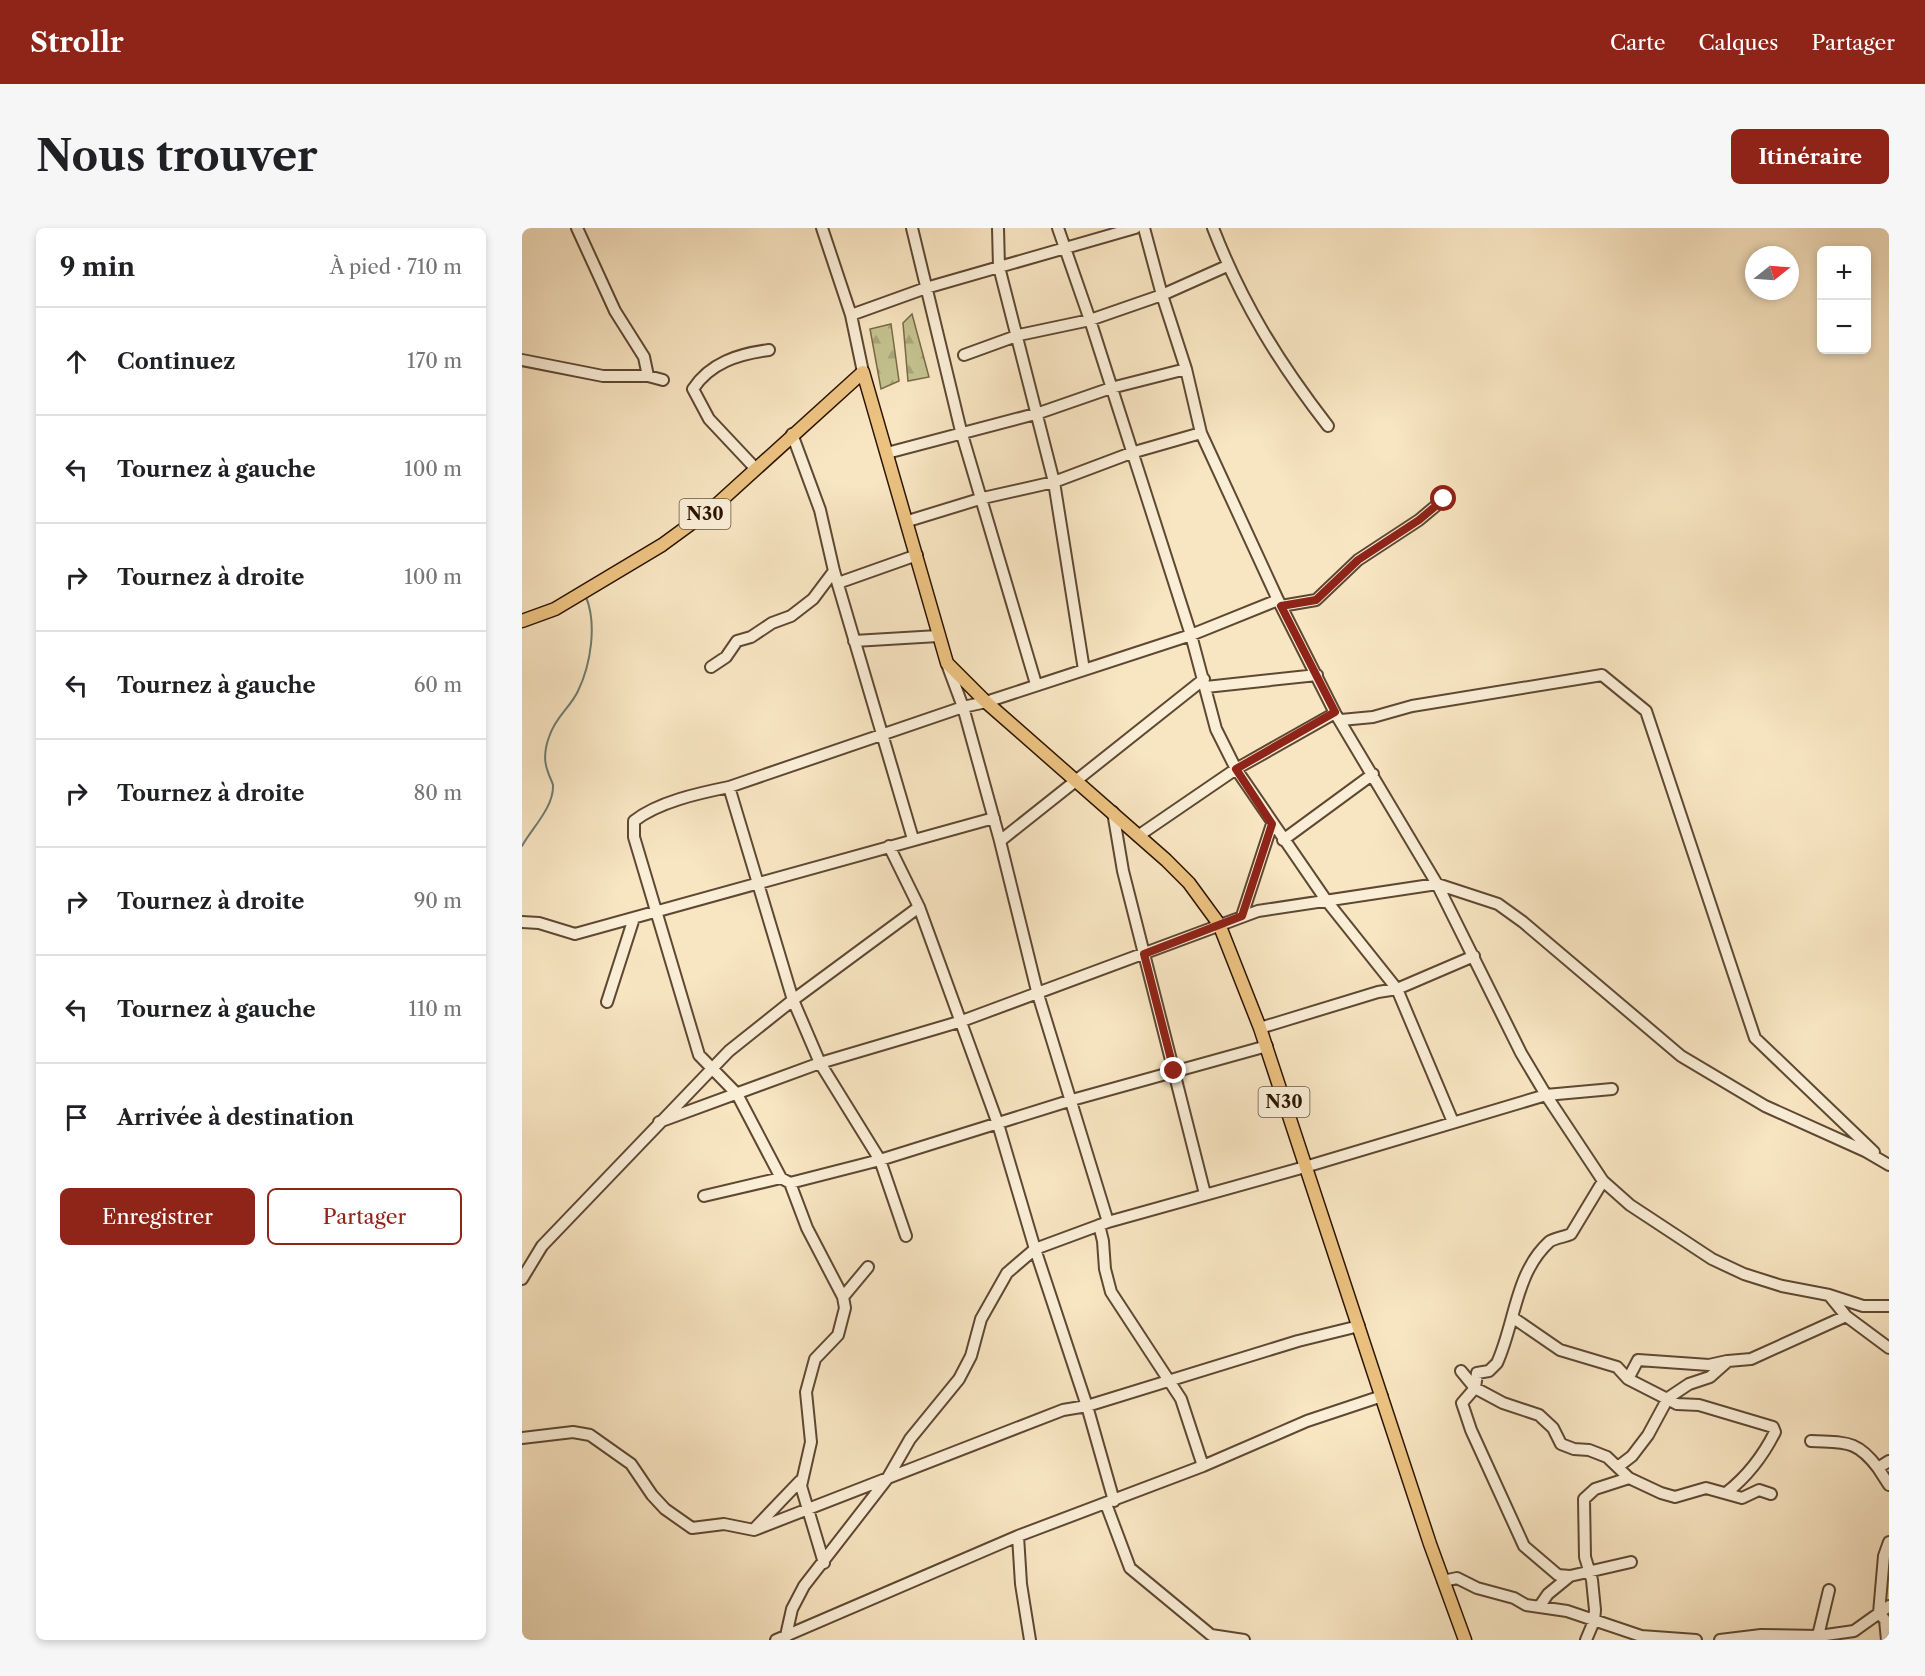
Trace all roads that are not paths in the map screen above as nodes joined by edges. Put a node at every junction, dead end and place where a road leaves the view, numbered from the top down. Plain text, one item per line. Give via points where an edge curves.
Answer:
1 (577, 228) edge
2 (822, 228) edge
3 (912, 228) edge
4 (998, 228) edge
5 (1058, 228) edge
6 (1135, 228) edge
7 (1144, 228) edge
8 (1213, 228) edge
9 (1065, 250) junction
10 (1227, 266) junction
11 (999, 267) junction
12 (927, 288) junction
13 (1162, 295) junction
14 (851, 315) junction
15 (1090, 321) junction
16 (1019, 335) junction
17 (769, 350) dead end
18 (964, 355) dead end
19 (522, 360) edge
20 (1186, 369) junction
21 (863, 372) junction
22 (648, 376) junction
23 (663, 380) dead end
24 (1111, 388) junction
25 (1039, 413) junction
26 (1328, 426) dead end
27 (961, 431) junction
28 (1200, 433) junction
29 (792, 434) junction
30 (887, 453) junction
31 (1131, 453) junction
32 (756, 470) junction
33 (1054, 482) junction
34 (983, 498) junction
35 (1444, 499) dead end
36 (908, 521) junction
37 (917, 555) junction
38 (834, 571) junction
39 (838, 583) junction
40 (1280, 603) junction
41 (522, 621) edge
42 (1191, 635) junction
43 (938, 636) junction
44 (854, 641) junction
45 (947, 663) junction
46 (711, 667) dead end
47 (1084, 670) junction
48 (1317, 675) junction
49 (1205, 683) junction
50 (1036, 684) junction
51 (986, 702) junction
52 (963, 707) junction
53 (1338, 716) junction
54 (883, 734) junction
55 (1236, 769) junction
56 (1373, 774) junction
57 (1076, 780) junction
58 (729, 787) junction
59 (1113, 812) junction
60 (994, 818) junction
61 (1272, 824) junction
62 (1138, 836) junction
63 (913, 839) junction
64 (1283, 840) junction
65 (1000, 841) junction
66 (889, 846) junction
67 (756, 882) junction
68 (1437, 884) junction
69 (1326, 900) junction
70 (919, 907) junction
71 (657, 911) junction
72 (1242, 916) junction
73 (634, 918) junction
74 (522, 922) edge
75 (1219, 924) junction
76 (1144, 954) junction
77 (1474, 956) junction
78 (1397, 989) junction
79 (1037, 991) junction
80 (793, 1000) junction
81 (607, 1002) dead end
82 (962, 1021) junction
83 (1260, 1028) junction
84 (1267, 1046) junction
85 (820, 1063) junction
86 (710, 1068) junction
87 (1174, 1071) junction
88 (1612, 1089) dead end
89 (737, 1094) junction
90 (1545, 1095) junction
91 (1072, 1100) junction
92 (659, 1122) junction
93 (1453, 1122) junction
94 (998, 1124) junction
95 (880, 1160) junction
96 (1888, 1165) edge
97 (1305, 1167) junction
98 (786, 1181) junction
99 (1603, 1181) junction
100 (1205, 1194) junction
101 (704, 1196) dead end
102 (1103, 1223) junction
103 (906, 1236) dead end
104 (1035, 1249) junction
105 (868, 1267) dead end
106 (522, 1279) edge
107 (1829, 1295) junction
108 (843, 1297) junction
109 (1889, 1306) edge
110 (1846, 1316) junction
111 (1512, 1317) junction
112 (1359, 1326) junction
113 (1889, 1348) edge
114 (1728, 1361) junction
115 (1461, 1371) dead end
116 (1628, 1379) junction
117 (1169, 1380) junction
118 (1475, 1388) junction
119 (1382, 1395) junction
120 (1668, 1398) junction
121 (1087, 1406) junction
122 (522, 1437) edge
123 (1811, 1441) dead end
124 (1889, 1461) edge
125 (1203, 1466) junction
126 (1619, 1466) junction
127 (1878, 1468) junction
128 (1629, 1478) junction
129 (887, 1479) junction
130 (800, 1481) junction
131 (1889, 1485) edge
132 (1726, 1493) junction
133 (1771, 1494) dead end
134 (1110, 1502) junction
135 (808, 1509) junction
136 (754, 1530) junction
137 (1018, 1536) junction
138 (1889, 1542) edge
139 (1631, 1562) dead end
140 (824, 1563) junction
141 (1590, 1573) junction
142 (1570, 1576) junction
143 (1443, 1581) junction
144 (1829, 1590) dead end
145 (1889, 1606) edge
146 (1539, 1607) junction
147 (1879, 1613) junction
148 (1594, 1621) junction
149 (786, 1637) edge
150 (1211, 1638) edge
151 (1640, 1638) edge
152 (1818, 1638) edge
153 (776, 1640) edge
154 (1030, 1640) edge
155 (1244, 1640) edge
156 (1465, 1640) edge
157 (1586, 1640) edge
158 (1696, 1640) edge
159 (1720, 1640) edge
160 (1887, 1640) edge

1 - 22 street via 615,311 644,357
2 - 14 street
3 - 12 street
4 - 11 street
5 - 9 street
6 - 9 street
7 - 13 street
8 - 10 street
9 - 11 street
9 - 15 street
10 - 13 street
10 - 26 street via 1267,343
11 - 12 street
11 - 16 street
12 - 14 street
12 - 27 street
13 - 15 street
13 - 20 street
14 - 21 street
15 - 16 street
15 - 24 street
16 - 18 street
16 - 25 street
17 - 32 street via 748,352 711,368 693,389 709,419
19 - 22 street via 603,376
20 - 24 street
20 - 28 street
21 - 29 main road, N30
21 - 30 main road, N30
22 - 23 street
24 - 25 street
24 - 31 street
25 - 27 street
25 - 33 street
27 - 30 street
27 - 34 street
28 - 31 street
28 - 40 street
29 - 32 main road, N30
29 - 38 street via 820,510
30 - 36 main road, N30
31 - 33 street
31 - 42 street
32 - 41 main road, N30 via 662,545 555,609
33 - 34 street
33 - 47 street
34 - 36 street
34 - 50 street
35 - 40 street via 1358,560 1316,600
36 - 37 main road, N30
37 - 39 street
37 - 43 main road, N30
38 - 39 street
38 - 46 street via 813,598 791,616 737,641 726,657
39 - 44 street
40 - 42 street
40 - 48 street
42 - 47 street
42 - 49 street
43 - 44 street
43 - 45 main road, N30
44 - 54 street
45 - 51 main road, N30
45 - 52 street
47 - 50 street
48 - 49 street
48 - 53 street
49 - 55 street via 1216,729
49 - 57 street
50 - 51 street
51 - 52 street
51 - 57 main road, N30
52 - 54 street
52 - 60 street
53 - 55 street
53 - 56 street
53 - 96 street via 1373,717 1412,706 1602,675 1646,711 1755,1038
54 - 58 street
54 - 63 street
55 - 61 street
55 - 62 street
56 - 64 street
56 - 68 street
57 - 59 main road, N30
57 - 65 street
58 - 67 street
58 - 71 street via 644,813 634,821 634,837
59 - 62 main road, N30
59 - 76 street
60 - 63 street
60 - 65 street
61 - 64 street
61 - 72 street
62 - 75 main road, N30 via 1189,883
63 - 66 street
64 - 69 street
65 - 79 street
66 - 67 street
66 - 70 street
67 - 71 street
67 - 80 street
68 - 69 street
68 - 77 street
68 - 96 street via 1498,903 1681,1056 1765,1106
69 - 72 street
69 - 78 street
70 - 80 street
70 - 82 street
71 - 73 street
71 - 86 street via 699,1055
72 - 75 street
73 - 74 street via 575,933
73 - 81 street
75 - 76 street
75 - 83 main road, N30
76 - 79 street
76 - 87 street
77 - 78 street
77 - 90 street
78 - 83 street
78 - 93 street
79 - 82 street
79 - 91 street
80 - 85 street
80 - 86 street
82 - 85 street
82 - 94 street
83 - 84 main road, N30
84 - 87 street
84 - 97 main road, N30
85 - 89 street
85 - 95 street
86 - 89 street
86 - 92 street
87 - 91 street
87 - 100 street
88 - 90 street
89 - 92 street
89 - 98 street
90 - 93 street
90 - 99 street
91 - 94 street
91 - 102 street
92 - 106 street via 542,1246
93 - 97 street
94 - 95 street
94 - 104 street
95 - 98 street
95 - 103 street
97 - 100 street
97 - 112 main road, N30
98 - 101 street
98 - 108 street
99 - 107 street via 1630,1205 1712,1259 1782,1286
99 - 111 street via 1571,1234 1551,1240 1538,1256 1525,1276
100 - 102 street
102 - 104 street
102 - 117 street via 1105,1269 1111,1292
104 - 121 street
104 - 129 street via 1007,1273 981,1319 959,1379 910,1439
105 - 108 street
107 - 109 street via 1863,1306
107 - 110 street
108 - 130 street via 845,1308 838,1335 814,1359 807,1378 811,1442
110 - 113 street
110 - 114 street via 1751,1359
111 - 116 street via 1560,1350 1617,1367
111 - 118 street via 1497,1363 1489,1371 1478,1373
112 - 117 street
112 - 119 main road, N30
114 - 116 street via 1709,1365 1638,1360
114 - 120 street via 1710,1377 1689,1384
115 - 118 street
116 - 120 street
117 - 121 street
117 - 125 street via 1190,1420
118 - 126 street via 1539,1415 1553,1428 1561,1444 1589,1450
118 - 142 street via 1462,1403 1464,1414 1511,1521 1524,1546 1558,1575
119 - 125 street via 1307,1421
119 - 143 main road, N30
120 - 126 street via 1648,1436
120 - 132 street via 1677,1404 1700,1405 1773,1427 1775,1432 1763,1455
121 - 129 street via 1063,1410
121 - 134 street
122 - 136 street via 573,1432 590,1435 631,1464 665,1509 692,1528 724,1524
123 - 127 street via 1844,1443 1864,1450
124 - 127 street
125 - 134 street
126 - 128 street
127 - 131 street
128 - 132 street via 1675,1497 1706,1488
128 - 141 street via 1595,1489 1584,1499 1585,1557
129 - 135 street
129 - 140 street
130 - 135 street
130 - 136 street
132 - 133 street via 1742,1498 1759,1490
134 - 137 street
134 - 150 street via 1130,1568
135 - 136 street
135 - 140 street
137 - 149 street
137 - 154 street
138 - 147 street
139 - 141 street
140 - 149 street via 804,1586 792,1610
141 - 142 street
141 - 148 street
142 - 146 street
143 - 146 street via 1457,1578
143 - 156 main road, N30
144 - 152 street
145 - 147 street
146 - 148 street via 1568,1611
147 - 152 street via 1854,1631
147 - 160 street via 1885,1620
148 - 151 street
148 - 157 street
149 - 153 street
150 - 155 street
151 - 158 street
152 - 159 street via 1761,1635

